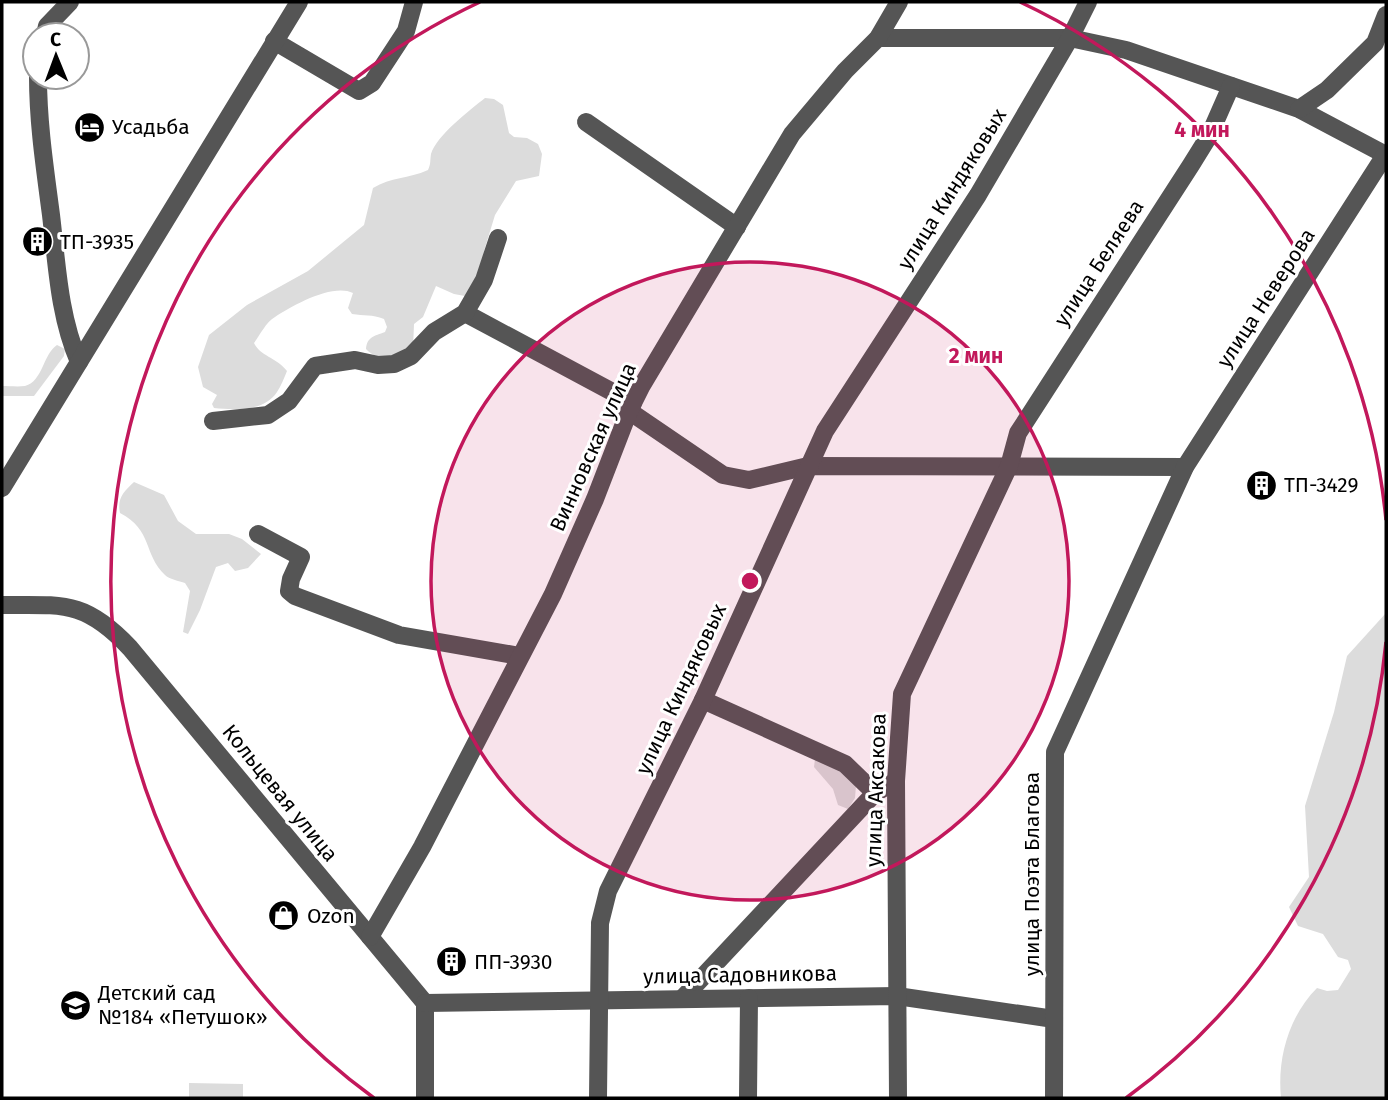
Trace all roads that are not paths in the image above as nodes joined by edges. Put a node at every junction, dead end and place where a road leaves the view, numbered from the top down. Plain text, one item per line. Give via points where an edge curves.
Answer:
1 (70, 2) edge
2 (299, 2) edge
3 (414, 2) edge
4 (899, 2) edge
5 (1088, 2) edge
6 (1386, 15) edge
7 (52, 21) edge
8 (878, 38) junction
9 (1070, 38) junction
10 (274, 41) junction
11 (1381, 44) edge
12 (1231, 86) junction
13 (38, 91) edge
14 (1299, 109) junction
15 (586, 122) dead end
16 (1386, 155) edge
17 (737, 227) junction
18 (498, 238) dead end
19 (465, 313) junction
20 (79, 362) junction
21 (631, 407) junction
22 (213, 421) dead end
23 (808, 466) junction
24 (1009, 466) junction
25 (1185, 467) junction
26 (2, 488) edge
27 (258, 534) dead end
28 (2, 606) edge
29 (520, 656) junction
30 (703, 700) junction
31 (896, 781) junction
32 (875, 793) junction
33 (370, 937) junction
34 (897, 996) junction
35 (749, 998) junction
36 (682, 999) junction
37 (598, 1000) junction
38 (425, 1003) junction
39 (1054, 1019) junction
40 (425, 1098) edge
41 (598, 1098) edge
42 (748, 1098) edge
43 (898, 1098) edge
44 (1054, 1098) edge

1 - 7 street
2 - 10 street
3 - 10 street via 406,31 372,83 359,91
4 - 8 street, Винновская улица
5 - 9 street, улица Киндяковых
6 - 11 street
8 - 9 street
8 - 17 street, Винновская улица via 792,134
9 - 12 street via 1126,50
9 - 23 street, улица Киндяковых via 978,195 825,431
10 - 20 street
11 - 14 street
12 - 14 street
12 - 24 street, улица Беляева via 1191,165 1018,433
13 - 20 street via 61,293 68,336
14 - 16 street
15 - 17 street
16 - 25 street, улица Неверова
17 - 21 street, Винновская улица
18 - 19 street via 484,280
19 - 21 street
19 - 22 street via 394,364 355,360 315,366 289,401 268,415
20 - 26 street
21 - 23 street via 723,475 749,480
21 - 29 street, Винновская улица via 589,513
23 - 24 street
23 - 30 street, улица Киндяковых
24 - 25 street
24 - 31 street, улица Аксакова via 902,694
25 - 39 street, улица Поэта Благова via 1055,752
27 - 29 street via 301,557 289,591 295,596 399,635
28 - 33 street, Кольцевая улица via 74,608 113,630
29 - 33 street, Винновская улица
30 - 32 street via 845,764
30 - 37 street, улица Киндяковых via 608,891 600,923
31 - 32 street
31 - 34 street, улица Аксакова
32 - 36 street
33 - 38 street, Кольцевая улица
34 - 35 street, улица Садовникова
34 - 39 street, улица Садовникова
34 - 43 street, улица Аксакова
35 - 36 street, улица Садовникова
35 - 42 street
36 - 37 street, улица Садовникова
37 - 38 street, улица Садовникова
37 - 41 street, улица Киндяковых
38 - 40 street
39 - 44 street, улица Поэта Благова

